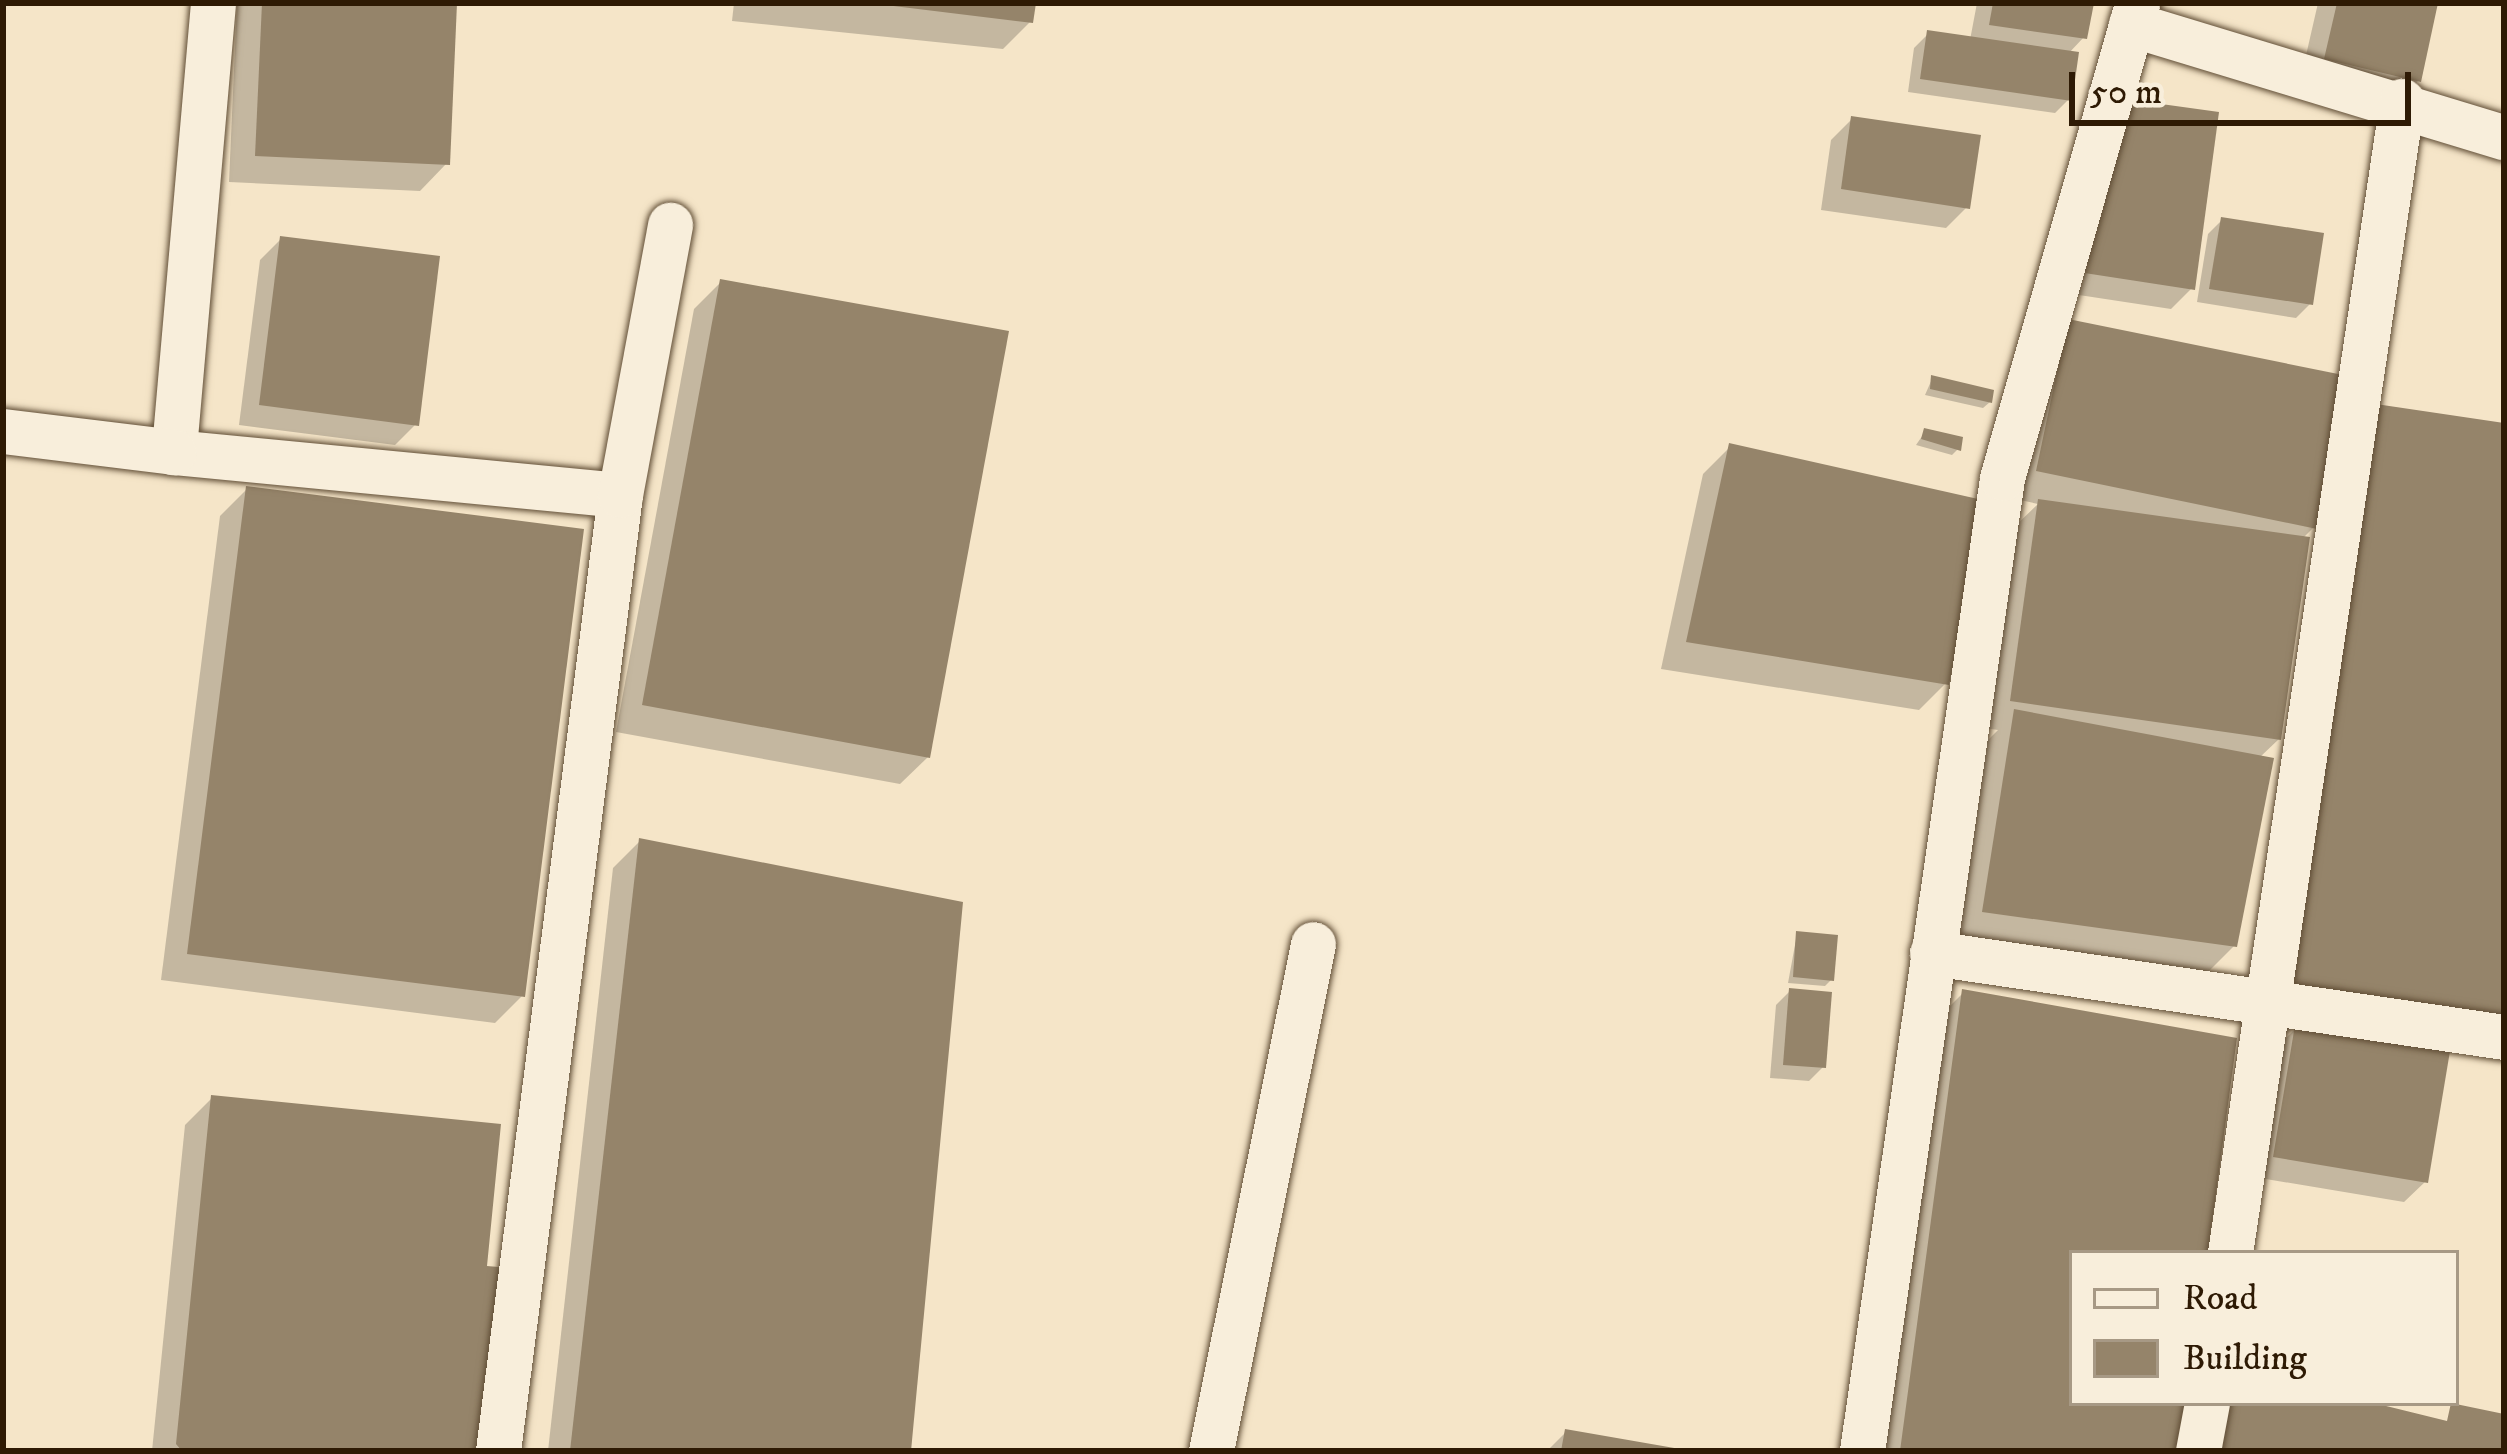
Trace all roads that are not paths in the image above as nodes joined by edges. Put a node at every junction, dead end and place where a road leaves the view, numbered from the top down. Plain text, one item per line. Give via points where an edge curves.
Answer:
1 (213, 3) edge
2 (2134, 13) edge
3 (2402, 101) junction
4 (2504, 137) edge
5 (670, 224) dead end
6 (3, 431) edge
7 (174, 452) junction
8 (620, 495) junction
9 (1313, 944) dead end
10 (1932, 953) junction
11 (2266, 1001) junction
12 (2504, 1037) edge
13 (2230, 1250) edge
14 (2206, 1406) edge
15 (498, 1451) edge
16 (1211, 1451) edge
17 (1862, 1451) edge
18 (2198, 1451) edge

1 - 7 street
2 - 3 street
2 - 10 street via 2002,478
3 - 4 street
3 - 11 street
5 - 8 street
6 - 7 street
7 - 8 street
8 - 15 street
9 - 16 street
10 - 11 street
10 - 17 street
11 - 12 street
11 - 13 street
14 - 18 street

